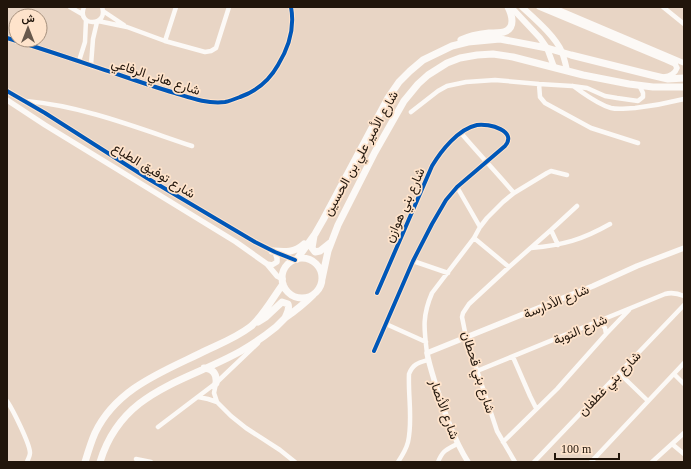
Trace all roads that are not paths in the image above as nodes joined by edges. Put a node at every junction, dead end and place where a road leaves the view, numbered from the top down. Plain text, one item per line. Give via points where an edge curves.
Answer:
1 (70, 7) edge
2 (84, 7) edge
3 (176, 7) edge
4 (229, 7) edge
5 (291, 7) edge
6 (510, 7) edge
7 (522, 7) edge
8 (539, 7) edge
9 (552, 7) edge
10 (663, 7) edge
11 (103, 9) edge
12 (82, 14) junction
13 (86, 20) junction
14 (97, 21) junction
15 (684, 24) edge
16 (127, 27) junction
17 (7, 38) edge
18 (165, 40) junction
19 (452, 46) junction
20 (547, 48) junction
21 (562, 52) junction
22 (79, 61) junction
23 (684, 63) edge
24 (91, 65) junction
25 (554, 67) junction
26 (567, 71) junction
27 (660, 77) junction
28 (684, 78) edge
29 (539, 84) junction
30 (639, 85) junction
31 (572, 86) junction
32 (684, 86) edge
33 (7, 91) edge
34 (684, 99) edge
35 (7, 100) edge
36 (24, 101) junction
37 (638, 101) junction
38 (640, 107) junction
39 (411, 112) dead end
40 (51, 117) junction
41 (45, 125) junction
42 (461, 133) junction
43 (638, 143) dead end
44 (192, 146) dead end
45 (486, 162) junction
46 (567, 175) dead end
47 (456, 187) junction
48 (514, 193) junction
49 (577, 206) dead end
50 (610, 224) dead end
51 (480, 227) junction
52 (551, 230) junction
53 (315, 234) junction
54 (474, 238) junction
55 (331, 242) junction
56 (558, 245) junction
57 (531, 248) junction
58 (684, 248) edge
59 (273, 251) junction
60 (296, 259) junction
61 (414, 261) junction
62 (266, 264) junction
63 (509, 267) junction
64 (448, 273) junction
65 (322, 279) junction
66 (283, 281) junction
67 (377, 293) dead end
68 (313, 295) junction
69 (684, 296) edge
70 (684, 305) edge
71 (631, 308) junction
72 (284, 320) junction
73 (599, 321) junction
74 (255, 323) junction
75 (386, 324) junction
76 (606, 334) junction
77 (265, 335) junction
78 (466, 337) junction
79 (426, 342) junction
80 (374, 351) dead end
81 (427, 353) junction
82 (513, 357) junction
83 (428, 360) junction
84 (684, 363) edge
85 (204, 368) junction
86 (477, 371) junction
87 (618, 373) junction
88 (674, 374) junction
89 (216, 383) junction
90 (684, 384) edge
91 (198, 397) junction
92 (7, 401) edge
93 (648, 401) junction
94 (217, 402) junction
95 (536, 408) junction
96 (158, 427) dead end
97 (684, 433) edge
98 (684, 438) edge
99 (677, 439) junction
100 (503, 442) junction
101 (457, 444) junction
102 (672, 444) junction
103 (684, 454) edge
104 (136, 459) dead end
105 (27, 462) edge
106 (85, 462) edge
107 (100, 462) edge
108 (151, 462) edge
109 (295, 462) edge
110 (398, 462) edge
111 (438, 462) edge
112 (468, 462) edge
113 (515, 462) edge
114 (534, 462) edge
115 (591, 462) edge
116 (652, 462) edge

1 - 12 street
2 - 12 street
3 - 18 street
4 - 18 street via 214,50 205,52
5 - 24 street, شارع هاني الرفاعي via 290,38 274,72 260,87 225,102 198,100
6 - 19 main road via 512,22 506,31 462,39
6 - 20 main road via 534,30
7 - 21 main road
8 - 27 street via 675,64 677,68 673,74
9 - 23 street
10 - 15 street
11 - 14 street via 102,17
11 - 16 street
12 - 13 street
13 - 14 street
13 - 22 street via 85,42
14 - 16 street
14 - 24 street
16 - 18 street
17 - 22 street, شارع هاني الرفاعي
19 - 20 main road, شارع الأمير علي بن الحسين via 500,39
19 - 53 main road, شارع الأمير علي بن الحسين via 417,64 388,98
20 - 21 main road, شارع الأمير علي بن الحسين
20 - 25 main road
21 - 26 main road
21 - 27 main road, شارع الأمير علي بن الحسين
22 - 24 street, شارع هاني الرفاعي
25 - 26 main road, شارع الأمير علي بن الحسين
25 - 55 main road, شارع الأمير علي بن الحسين via 513,57 477,55 447,63 428,75 404,101 374,152
26 - 30 main road, شارع الأمير علي بن الحسين
27 - 28 main road, شارع الأمير علي بن الحسين
29 - 31 street
29 - 39 street via 495,80 447,86
29 - 43 street via 540,97 545,103 591,128
30 - 32 main road, شارع الأمير علي بن الحسين
30 - 37 street via 643,97
31 - 37 street via 587,88 606,96
31 - 38 street via 610,108
33 - 36 street, شارع توفيق الطباع
34 - 38 street
35 - 41 street, شارع توفيق الطباع
36 - 40 street, شارع توفيق الطباع
36 - 44 street via 43,102 90,112
37 - 38 street
40 - 41 street
40 - 59 street, شارع توفيق الطباع via 147,178
41 - 62 street, شارع توفيق الطباع via 236,242
42 - 45 street
42 - 45 street, شارع بني هوازن via 477,125 489,124 508,135 508,143
42 - 67 street, شارع بني هوازن via 445,148 432,166
45 - 47 street, شارع بني هوازن
45 - 48 street
46 - 48 street via 551,171
47 - 51 street
47 - 61 street, شارع بني هوازن via 432,224
48 - 51 street
49 - 52 street, شارع بني قحطان
50 - 56 street via 584,238
51 - 54 street
52 - 56 street
52 - 57 street, شارع بني قحطان
53 - 55 main road via 312,246 315,252
53 - 59 main road via 303,246 293,251
53 - 60 main road, شارع الأمير علي بن الحسين
54 - 63 street
54 - 64 street
55 - 65 main road, شارع الأمير علي بن الحسين
56 - 57 street
57 - 63 street, شارع بني قحطان
58 - 78 street, شارع الأدارسة
59 - 60 street, شارع توفيق الطباع
59 - 62 street via 277,256 277,262 272,265
60 - 65 main road via 307,258 315,262 321,270
60 - 66 main road via 289,263 283,273
61 - 64 street
61 - 75 street, شارع بني هوازن
62 - 66 street, شارع توفيق الطباع
63 - 78 street, شارع بني قحطان via 464,310 462,317
64 - 79 street via 432,293 426,308
65 - 68 main road via 320,288
66 - 68 main road via 287,291 295,296 304,298
66 - 74 main road
68 - 72 main road
69 - 71 street, شارع التوبة via 671,292
70 - 87 street, شارع بني غطفان
71 - 73 street, شارع التوبة
71 - 76 street
72 - 74 main road via 289,307 282,302 266,317
72 - 77 main road
73 - 76 street
73 - 82 street, شارع التوبة
74 - 106 main road via 232,338 161,372 130,391 99,426
75 - 79 street
75 - 80 street, شارع بني هوازن
76 - 95 street
77 - 85 main road via 240,352
77 - 89 street
78 - 81 street, شارع الأدارسة
78 - 86 street, شارع بني قحطان
79 - 81 street
81 - 83 street, شارع الأنصار
82 - 86 street, شارع التوبة
82 - 95 street
83 - 101 street, شارع الأنصار
83 - 110 street via 418,363 409,374 410,430
84 - 88 street
85 - 89 main road via 213,370 217,378
85 - 107 main road via 162,388 134,408 112,433
86 - 100 street, شارع بني قحطان
87 - 93 street
87 - 114 street, شارع بني غطفان
88 - 90 street
88 - 93 street
89 - 91 street
89 - 94 street via 214,393
91 - 94 street
91 - 96 street
92 - 105 street via 28,444 30,455
93 - 115 street
94 - 109 street via 249,431
95 - 100 street
97 - 99 street
98 - 99 street
99 - 102 street
100 - 113 street, شارع بني قحطان
101 - 111 street via 444,451
101 - 112 street, شارع الأنصار
102 - 103 street
102 - 116 street
104 - 108 street

